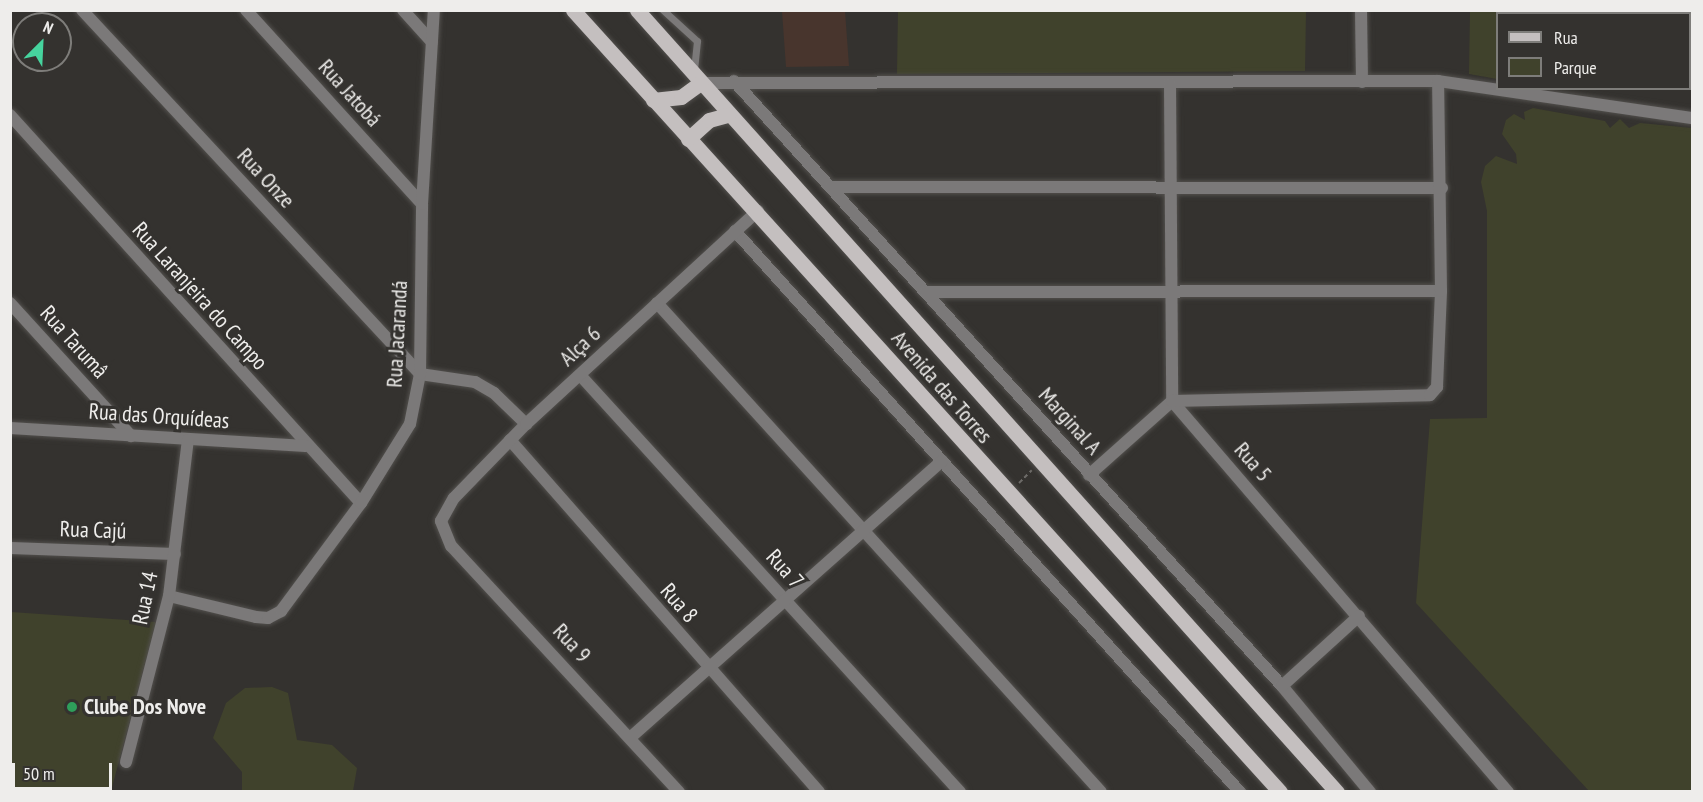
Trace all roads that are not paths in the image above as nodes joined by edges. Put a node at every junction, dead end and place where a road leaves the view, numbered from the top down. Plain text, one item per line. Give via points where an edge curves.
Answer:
1 (82, 10) edge
2 (246, 10) edge
3 (403, 10) edge
4 (434, 10) edge
5 (573, 10) edge
6 (637, 10) edge
7 (663, 10) edge
8 (1361, 10) edge
9 (432, 42) junction
10 (697, 79) junction
11 (734, 81) junction
12 (1438, 81) junction
13 (1362, 82) junction
14 (1170, 84) junction
15 (1496, 89) edge
16 (1502, 90) edge
17 (653, 100) junction
18 (728, 115) junction
19 (10, 116) edge
20 (1692, 117) edge
21 (688, 139) junction
22 (1173, 186) junction
23 (831, 187) junction
24 (1442, 188) junction
25 (422, 204) junction
26 (758, 211) junction
27 (735, 231) junction
28 (1441, 291) junction
29 (926, 292) junction
30 (1170, 292) junction
31 (10, 303) edge
32 (657, 303) junction
33 (420, 374) junction
34 (580, 375) junction
35 (1172, 401) junction
36 (526, 424) junction
37 (10, 428) edge
38 (131, 436) junction
39 (188, 440) junction
40 (510, 440) junction
41 (305, 446) junction
42 (942, 461) junction
43 (1089, 475) junction
44 (361, 503) junction
45 (441, 521) joint
46 (865, 529) junction
47 (10, 548) edge
48 (175, 554) junction
49 (169, 596) junction
50 (785, 600) junction
51 (1359, 616) junction
52 (708, 668) junction
53 (1282, 686) junction
54 (631, 737) junction
55 (126, 762) dead end
56 (1321, 785) edge
57 (1239, 791) edge
58 (679, 792) edge
59 (819, 792) edge
60 (960, 792) edge
61 (1101, 792) edge
62 (1280, 792) edge
63 (1337, 792) edge
64 (1370, 792) edge
65 (1508, 792) edge

1 - 33 street, Rua Onze
2 - 25 street, Rua Jatobá
3 - 9 street
4 - 9 street, Rua Jacarandá
5 - 17 main road, Avenida das Torres
6 - 10 main road, Avenida das Torres
7 - 10 lane via 697,41
8 - 13 street
9 - 25 street, Rua Jacarandá
10 - 11 street
10 - 17 main road via 681,97
10 - 18 main road, Avenida das Torres
11 - 14 street
11 - 23 street, Marginal A
12 - 13 street
12 - 15 street
12 - 24 street
13 - 14 street
14 - 22 street
16 - 20 street
17 - 21 main road, Avenida das Torres
18 - 21 main road via 709,120
18 - 56 main road, Avenida das Torres via 1041,462
19 - 41 street, Rua Laranjeira do Campo
21 - 26 main road, Avenida das Torres
22 - 23 street
22 - 24 street
22 - 30 street
23 - 29 street, Marginal A
24 - 28 street
25 - 33 street, Rua Jacarandá
26 - 27 street, Alça 6
26 - 62 main road, Avenida das Torres
27 - 32 street, Alça 6
27 - 42 street
28 - 30 street
28 - 35 street via 1437,387 1430,395
29 - 30 street
29 - 43 street, Marginal A
30 - 35 street
31 - 38 street, Rua Tarumâ
32 - 34 street, Alça 6
32 - 46 street
33 - 36 street via 475,382 494,393
33 - 44 street, Rua Jacarandá via 410,424
34 - 36 street, Alça 6
34 - 50 street, Rua 7
35 - 43 street
35 - 51 street, Rua 5
36 - 40 street, Alça 6
37 - 38 street, Rua das Orquídeas
38 - 39 street, Rua das Orquídeas
39 - 41 street, Rua das Orquídeas
39 - 48 street, Rua 14
40 - 45 street, Alça 6 via 454,498
40 - 52 street, Rua 8
41 - 44 street, Rua Laranjeira do Campo
42 - 46 street
42 - 57 street
43 - 53 street, Marginal A
44 - 49 street, Rua Jacarandá via 291,602 268,618
45 - 54 street, Rua 9 via 451,546
46 - 50 street
46 - 61 street
47 - 48 street, Rua Cajú
48 - 49 street, Rua 14
49 - 55 street, Rua 14
50 - 52 street
50 - 60 street, Rua 7
51 - 53 street
51 - 65 street, Rua 5
52 - 54 street
52 - 59 street, Rua 8
53 - 64 street, Marginal A
54 - 58 street, Rua 9
56 - 63 main road, Avenida das Torres

